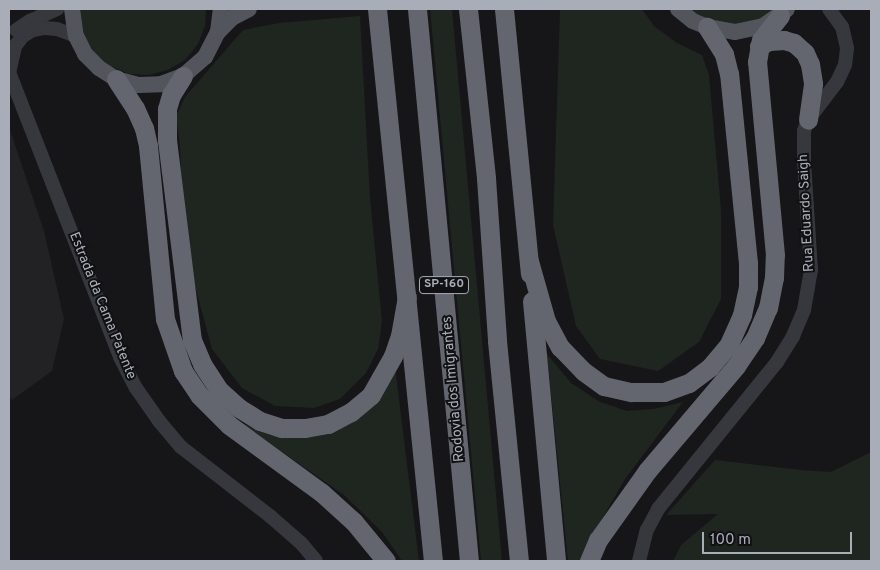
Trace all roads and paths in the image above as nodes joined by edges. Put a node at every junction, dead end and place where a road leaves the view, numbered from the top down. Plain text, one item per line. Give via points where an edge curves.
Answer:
1 (57, 9) edge
2 (72, 9) edge
3 (221, 9) edge
4 (249, 9) edge
5 (377, 9) edge
6 (417, 9) edge
7 (468, 9) edge
8 (504, 9) edge
9 (678, 9) edge
10 (829, 9) edge
11 (784, 12) edge
12 (707, 27) junction
13 (218, 32) junction
14 (76, 36) junction
15 (9, 40) edge
16 (760, 46) junction
17 (9, 72) edge
18 (183, 76) junction
19 (116, 79) junction
20 (808, 120) junction
21 (529, 261) junction
22 (407, 297) junction
23 (316, 561) edge
24 (386, 561) edge
25 (433, 561) edge
26 (469, 561) edge
27 (519, 561) edge
28 (556, 561) edge
29 (588, 561) edge
30 (639, 561) edge

1 - 15 street via 20,27
2 - 14 main road
3 - 13 main road
4 - 13 main road via 232,18
5 - 22 highway
6 - 26 highway, Rodovia dos Imigrantes / SP-160
7 - 27 highway
8 - 21 highway
9 - 12 main road
10 - 20 street, Rua Eduardo Saigh via 845,35 847,56 837,82
11 - 12 main road via 763,26 745,31 726,32
11 - 16 highway via 767,31
12 - 21 highway via 724,54 729,74 748,262 748,287 742,315 729,344 710,367 689,384 664,392 631,392 604,386 583,372 560,347 546,321
13 - 18 main road via 205,57
14 - 17 street, Estrada da Cama Patente via 57,29 33,30 15,46
14 - 19 main road via 85,54
16 - 20 highway via 769,41 784,40 794,43 805,53 813,84
16 - 29 highway via 757,62 774,255 774,278 768,308 736,366 647,471 598,540
17 - 23 street, Estrada da Cama Patente via 120,357 136,388 181,447 301,542
18 - 19 main road via 162,84 138,85
18 - 22 highway via 171,95 167,109 172,179 192,340 202,364 219,390 239,408 282,428 328,424 351,412 371,395 393,356
19 - 24 highway via 135,108 146,137 165,319 183,371 199,395 229,424 322,493 354,522
20 - 30 street, Rua Eduardo Saigh via 803,151 812,270 804,310 794,336 777,362 658,509 647,530
21 - 28 highway
22 - 25 highway

